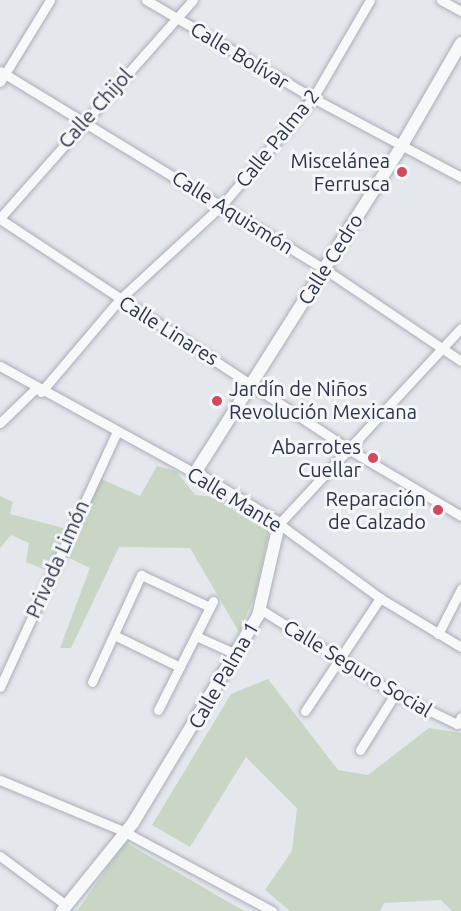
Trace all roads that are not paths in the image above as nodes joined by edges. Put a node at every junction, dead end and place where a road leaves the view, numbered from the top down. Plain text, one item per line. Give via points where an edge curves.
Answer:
1 (50, 0) edge
2 (146, 0) edge
3 (193, 0) edge
4 (370, 0) edge
5 (441, 0) edge
6 (461, 11) edge
7 (177, 17) junction
8 (461, 43) edge
9 (2, 76) edge
10 (313, 98) junction
11 (84, 120) junction
12 (401, 147) junction
13 (461, 177) edge
14 (222, 205) junction
15 (0, 218) edge
16 (323, 268) junction
17 (120, 299) junction
18 (460, 332) edge
19 (443, 347) junction
20 (461, 361) edge
21 (0, 366) edge
22 (254, 383) junction
23 (39, 390) junction
24 (0, 423) edge
25 (117, 431) junction
26 (350, 450) junction
27 (195, 473) junction
28 (461, 516) edge
29 (279, 524) junction
30 (461, 589) edge
31 (380, 598) junction
32 (260, 609) junction
33 (438, 634) junction
34 (114, 635) junction
35 (196, 636) junction
36 (461, 647) edge
37 (236, 654) junction
38 (338, 658) junction
39 (180, 667) junction
40 (92, 682) dead end
41 (0, 687) edge
42 (395, 694) junction
43 (158, 710) dead end
44 (305, 711) dead end
45 (459, 721) edge
46 (360, 750) dead end
47 (0, 780) edge
48 (123, 831) junction
49 (0, 856) edge
50 (64, 908) edge
51 (272, 911) edge

1 - 9 street
2 - 7 street, Calle Bolívar
3 - 7 street, Calle Chijol
4 - 10 street, Calle Palma 2
5 - 6 street
7 - 10 street, Calle Bolívar
7 - 11 street, Calle Chijol
8 - 12 street, Calle Cedro
9 - 11 street, Calle Aquismón
10 - 12 street, Calle Bolívar
10 - 14 street, Calle Palma 2
11 - 14 street, Calle Aquismón
11 - 15 street, Calle Chijol
12 - 13 street, Calle Bolívar
12 - 16 street, Calle Cedro
14 - 16 street, Calle Aquismón
14 - 17 street, Calle Palma 2
15 - 17 street, Calle Linares
16 - 19 street, Calle Aquismón
16 - 22 street, Calle Cedro
17 - 22 street, Calle Linares
17 - 23 street, Calle Palma 2
18 - 19 street
19 - 20 street, Calle Aquismón
19 - 26 street
21 - 23 street, Calle Mante
22 - 26 street, Calle Linares
22 - 27 street, Calle Cedro
23 - 24 street, Calle Palma 2
23 - 25 street, Calle Mante
25 - 27 street, Calle Mante
25 - 41 street, Privada Limón
26 - 28 street, Calle Linares
26 - 29 street
27 - 29 street, Calle Mante
29 - 31 street, Calle Mante
29 - 32 street, Calle Palma 1
30 - 33 street
31 - 33 street, Calle Mante
31 - 38 street
32 - 37 street, Calle Palma 1
32 - 38 street, Calle Seguro Social
33 - 36 street, Calle Mante
34 - 35 street via 141,575 212,604
34 - 39 street
34 - 40 street
35 - 37 street
35 - 39 street
37 - 48 street, Calle Palma 1
38 - 42 street, Calle Seguro Social
38 - 44 street
39 - 43 street
42 - 45 street, Calle Seguro Social
42 - 46 street
47 - 48 street
48 - 50 street, Calle Palma 1
48 - 51 street
49 - 50 street

